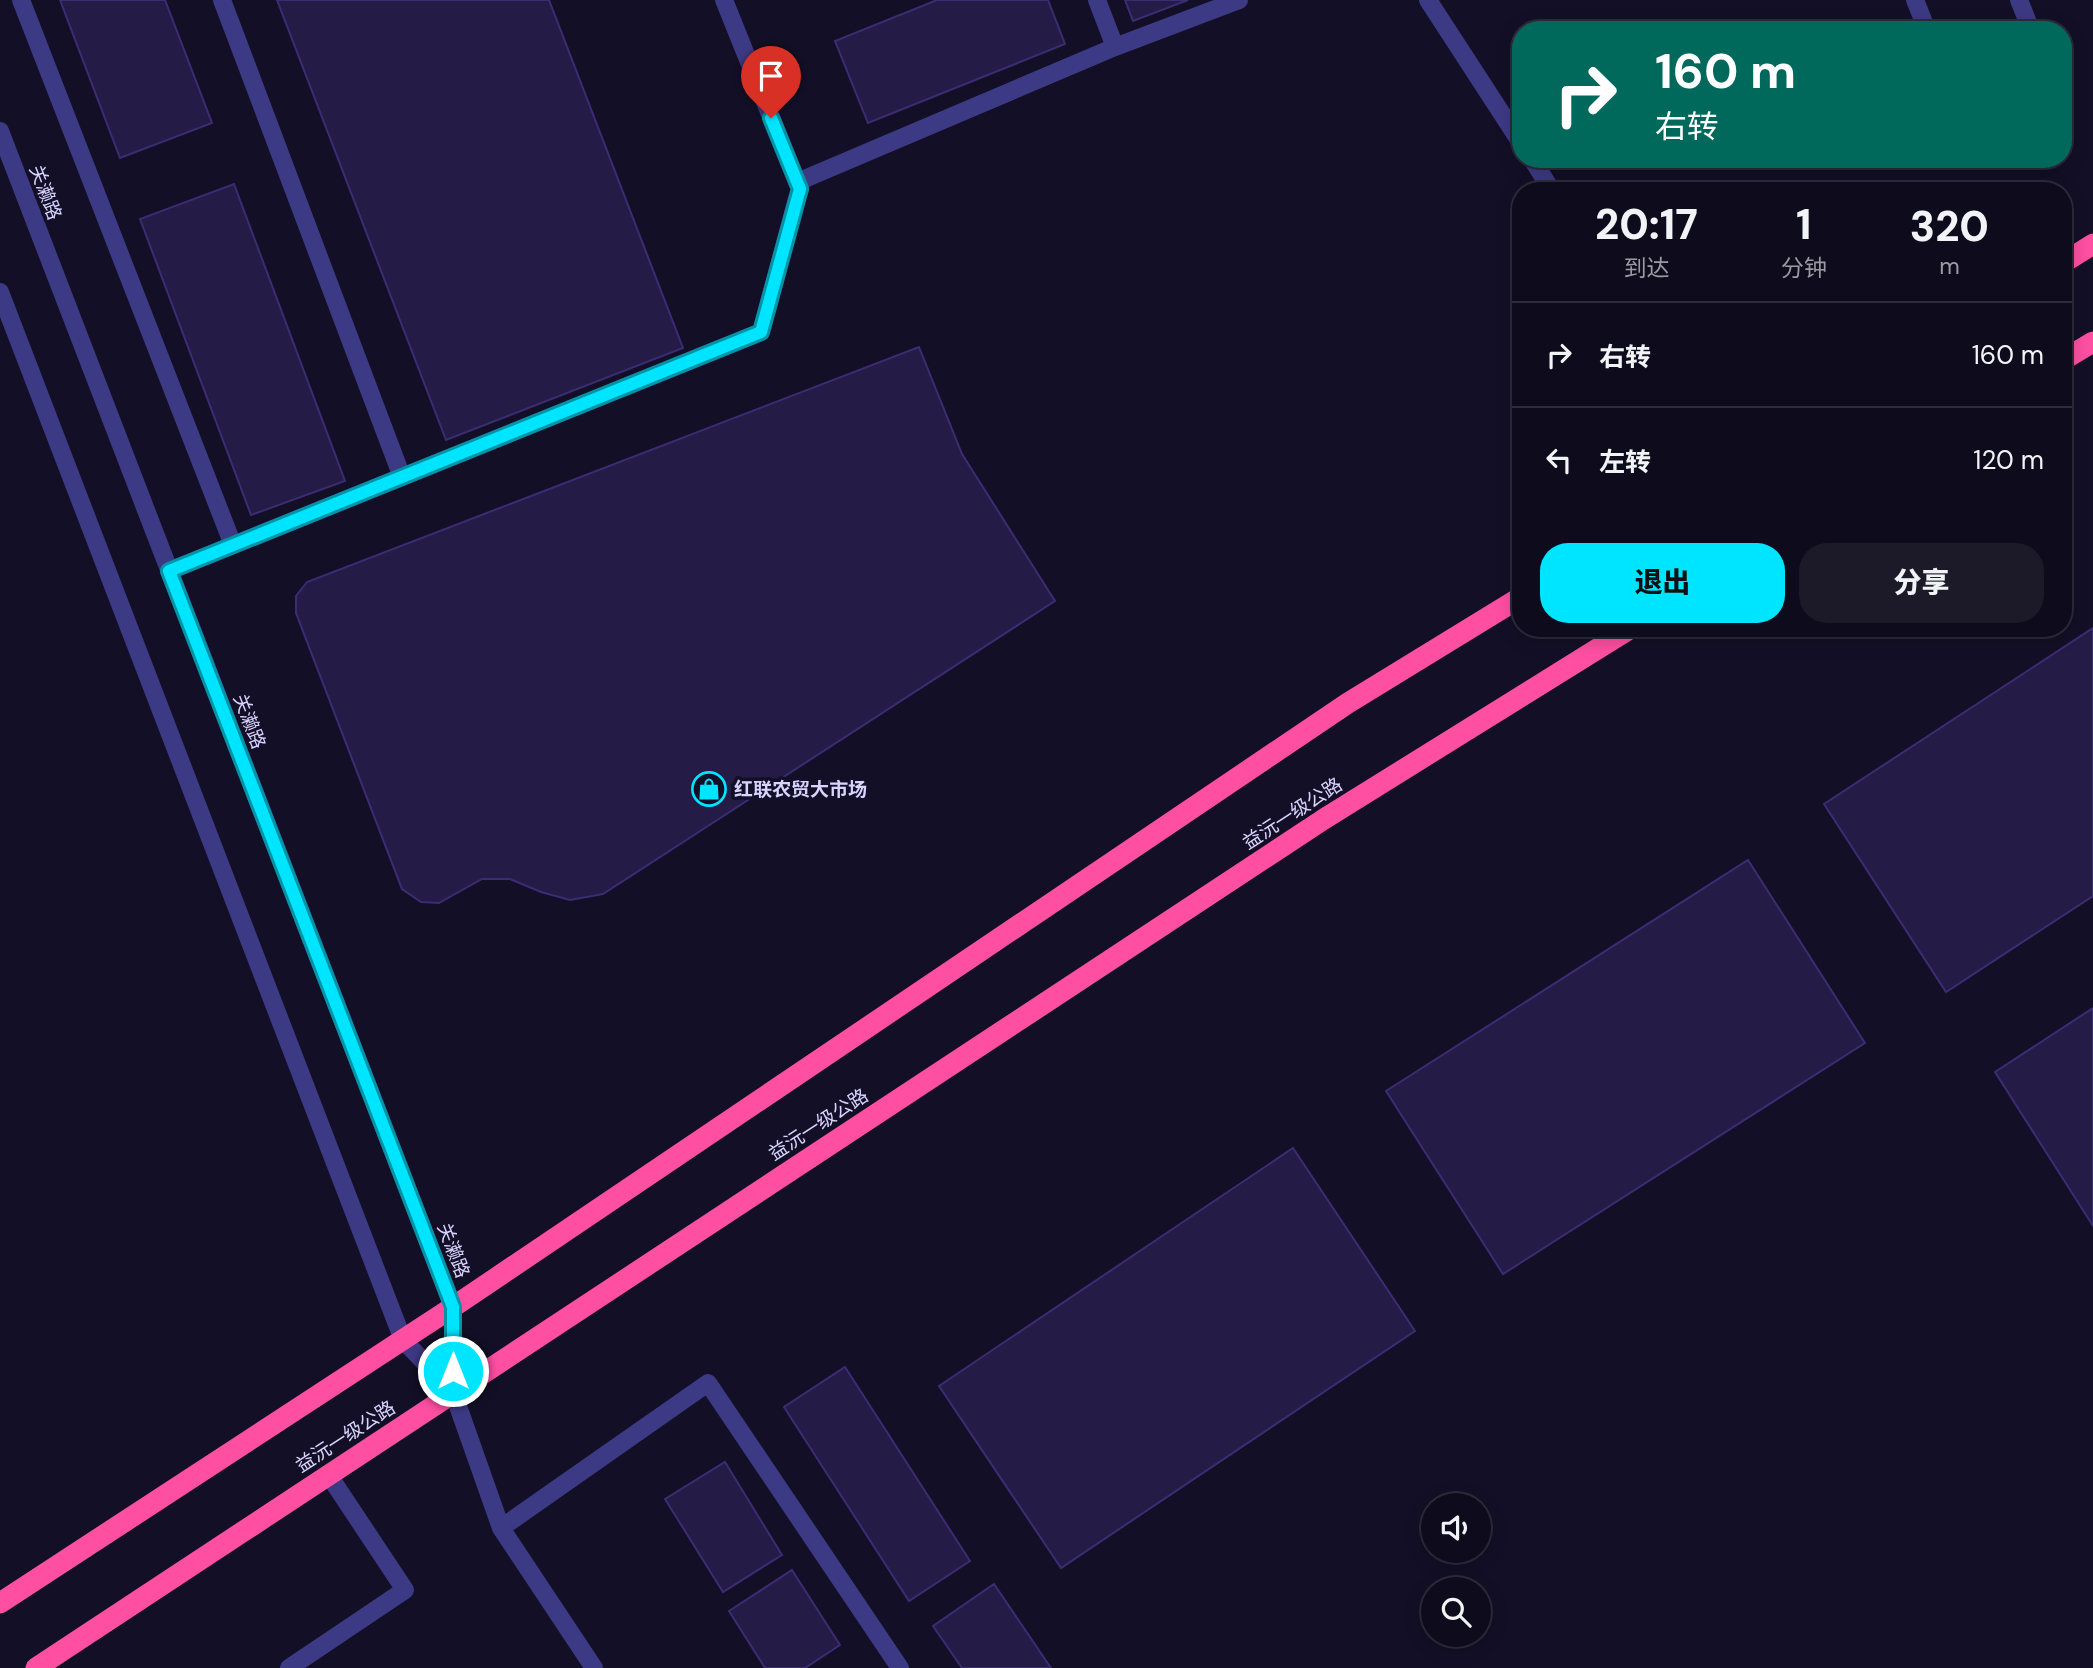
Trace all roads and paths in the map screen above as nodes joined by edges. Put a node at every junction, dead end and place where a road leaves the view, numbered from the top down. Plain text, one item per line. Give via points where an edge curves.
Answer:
1 (21, 0) edge
2 (222, 0) edge
3 (724, 0) edge
4 (1097, 0) edge
5 (1239, 0) edge
6 (1428, 0) edge
7 (1915, 0) edge
8 (2019, 0) edge
9 (1923, 21) edge
10 (2027, 21) edge
11 (1115, 47) junction
12 (1512, 129) edge
13 (0, 131) edge
14 (800, 189) junction
15 (2093, 244) edge
16 (2072, 257) edge
17 (0, 292) edge
18 (2093, 342) edge
19 (2072, 355) edge
20 (402, 477) junction
21 (233, 545) junction
22 (169, 571) junction
23 (1512, 603) edge
24 (1617, 637) edge
25 (453, 1307) junction
26 (403, 1340) junction
27 (453, 1392) junction
28 (328, 1475) junction
29 (501, 1528) junction
30 (0, 1603) edge
31 (36, 1668) edge
32 (289, 1668) edge
33 (594, 1668) edge
34 (900, 1668) edge

1 - 21 street
2 - 20 street
3 - 14 street
4 - 11 street
5 - 11 street
6 - 12 street
7 - 9 street
8 - 10 street
11 - 14 street via 802,180
13 - 22 street, 关濑路
14 - 20 street via 761,332
15 - 16 highway
17 - 26 street
18 - 19 highway
20 - 21 street
21 - 22 street
22 - 25 street, 关濑路
23 - 25 highway via 1348,703
24 - 27 highway, 益沅一级公路 via 1324,819
25 - 26 highway
25 - 27 street, 关濑路
26 - 27 street
26 - 30 highway
27 - 28 highway, 益沅一级公路
27 - 29 street
28 - 31 highway, 益沅一级公路
28 - 32 street via 405,1590
29 - 33 street
29 - 34 street via 708,1383

